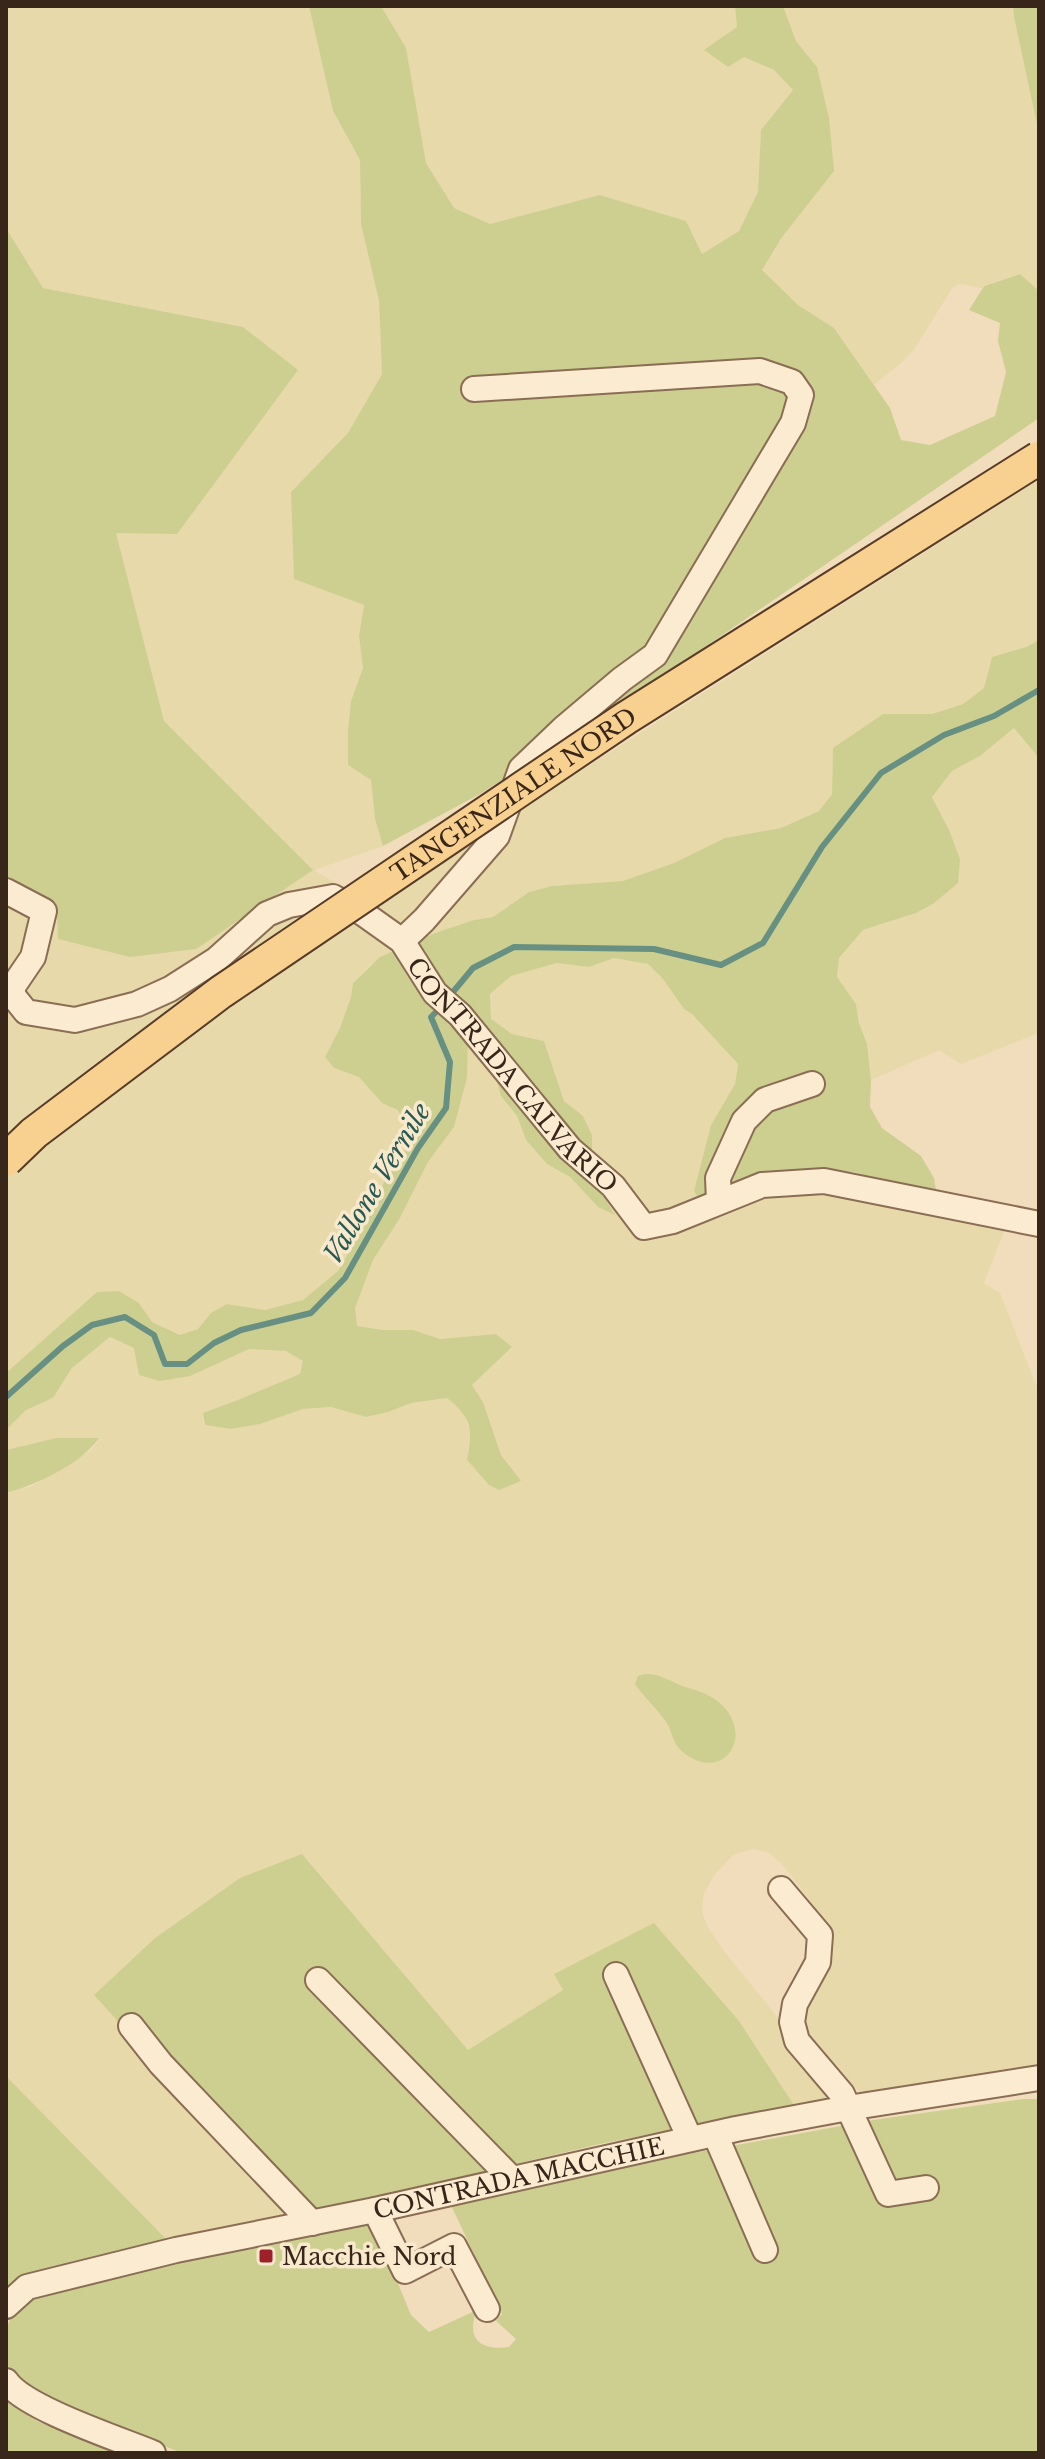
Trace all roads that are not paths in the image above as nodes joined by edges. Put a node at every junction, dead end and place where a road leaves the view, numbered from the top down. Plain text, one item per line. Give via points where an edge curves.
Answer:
1 (474, 389) dead end
2 (1039, 458) edge
3 (6, 891) edge
4 (402, 941) junction
5 (812, 1084) dead end
6 (6, 1160) edge
7 (719, 1201) junction
8 (1039, 1224) edge
9 (781, 1889) dead end
10 (616, 1975) dead end
11 (318, 1980) dead end
12 (131, 2026) dead end
13 (1039, 2078) edge
14 (848, 2108) junction
15 (715, 2134) junction
16 (690, 2139) junction
17 (512, 2179) junction
18 (926, 2188) dead end
19 (375, 2210) junction
20 (312, 2223) junction
21 (765, 2250) dead end
22 (6, 2306) edge
23 (487, 2309) dead end
24 (6, 2381) edge
25 (153, 2453) edge

1 - 4 street via 760,371 792,382 801,395 793,423 655,655 521,769 497,836
2 - 6 main road, TANGENZIALE NORD, bridge via 626,718 247,974 34,1133
3 - 4 street, CONTRADA CALVARIO via 44,911 33,957 12,988 14,997 26,1012 75,1020 137,1004 170,989 217,959 267,914 289,905 333,897
4 - 7 street, CONTRADA CALVARIO via 435,993 460,1015 570,1149 613,1186 644,1227
5 - 7 street via 765,1100 744,1121 718,1178
7 - 8 street, CONTRADA CALVARIO via 762,1185 824,1181
9 - 14 street via 820,1935 818,1962 795,2004 797,2041
10 - 16 street
11 - 17 street
12 - 20 street
13 - 14 street, CONTRADA MACCHIE
14 - 15 street, CONTRADA MACCHIE
14 - 18 street via 888,2194
15 - 16 street, CONTRADA MACCHIE
15 - 21 street
16 - 17 street, CONTRADA MACCHIE
17 - 19 street, CONTRADA MACCHIE
19 - 20 street, CONTRADA MACCHIE
19 - 23 street via 405,2271 454,2246
20 - 22 street, CONTRADA MACCHIE via 27,2287
24 - 25 street via 32,2403

